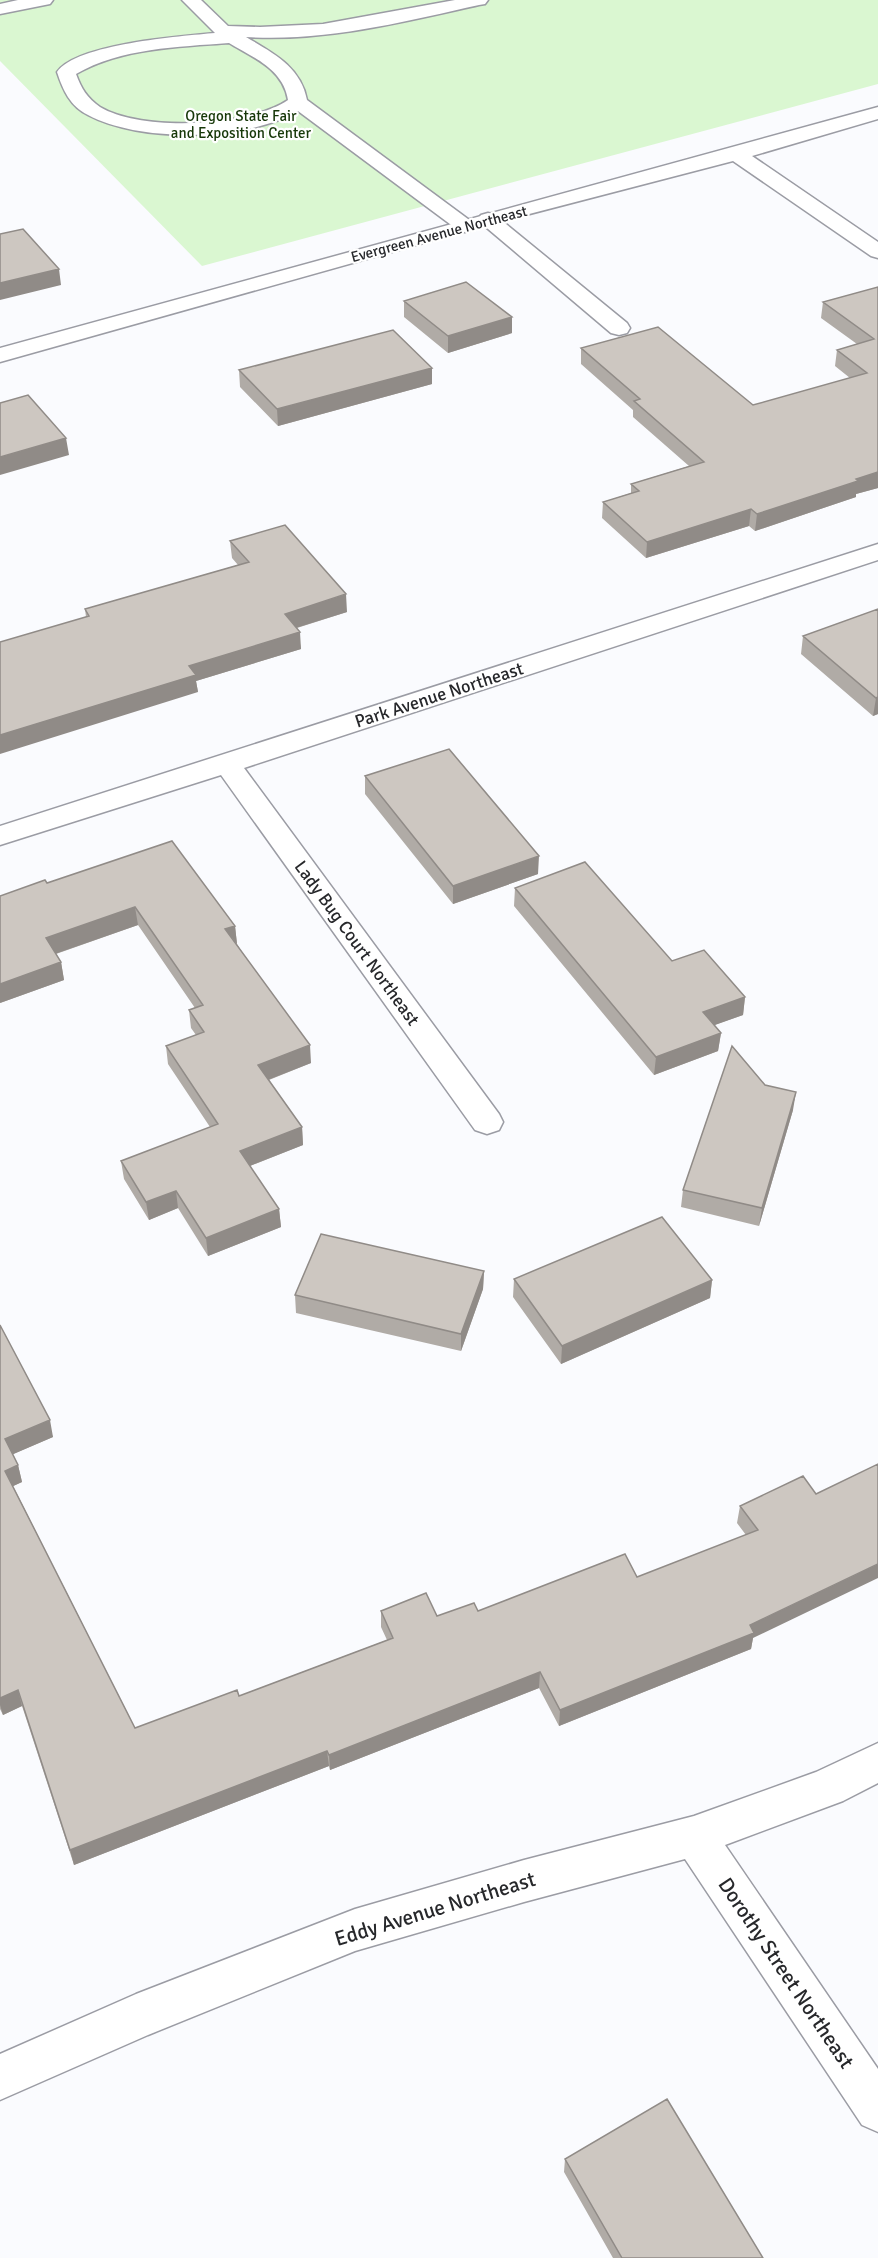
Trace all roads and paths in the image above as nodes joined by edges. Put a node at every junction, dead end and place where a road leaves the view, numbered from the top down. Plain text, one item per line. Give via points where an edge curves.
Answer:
1 (44, 0) edge
2 (191, 0) edge
3 (479, 0) edge
4 (0, 9) edge
5 (227, 34) junction
6 (298, 102) junction
7 (878, 113) edge
8 (736, 154) junction
9 (488, 219) junction
10 (465, 226) junction
11 (878, 252) edge
12 (619, 328) dead end
13 (0, 355) edge
14 (878, 552) edge
15 (227, 764) junction
16 (0, 836) edge
17 (487, 1122) dead end
18 (878, 1762) edge
19 (694, 1836) junction
20 (0, 2078) edge
21 (878, 2109) edge

1 - 4 street
2 - 5 street
3 - 5 street via 340,28
5 - 6 street via 261,53 285,73 297,90
5 - 6 street via 111,53 77,64 66,72 67,84 89,109 111,119 144,126 194,128 239,124 286,111
6 - 10 street
7 - 8 street, Evergreen Avenue Northeast
8 - 9 street, Evergreen Avenue Northeast
8 - 11 street
9 - 10 street, Evergreen Avenue Northeast
9 - 12 street
10 - 13 street, Evergreen Avenue Northeast
14 - 15 street, Park Avenue Northeast
15 - 16 street, Park Avenue Northeast
15 - 17 street, Lady Bug Court Northeast
18 - 19 street, Eddy Avenue Northeast via 828,1787
19 - 20 street, Eddy Avenue Northeast via 355,1930 136,2017
19 - 21 street, Dorothy Street Northeast

